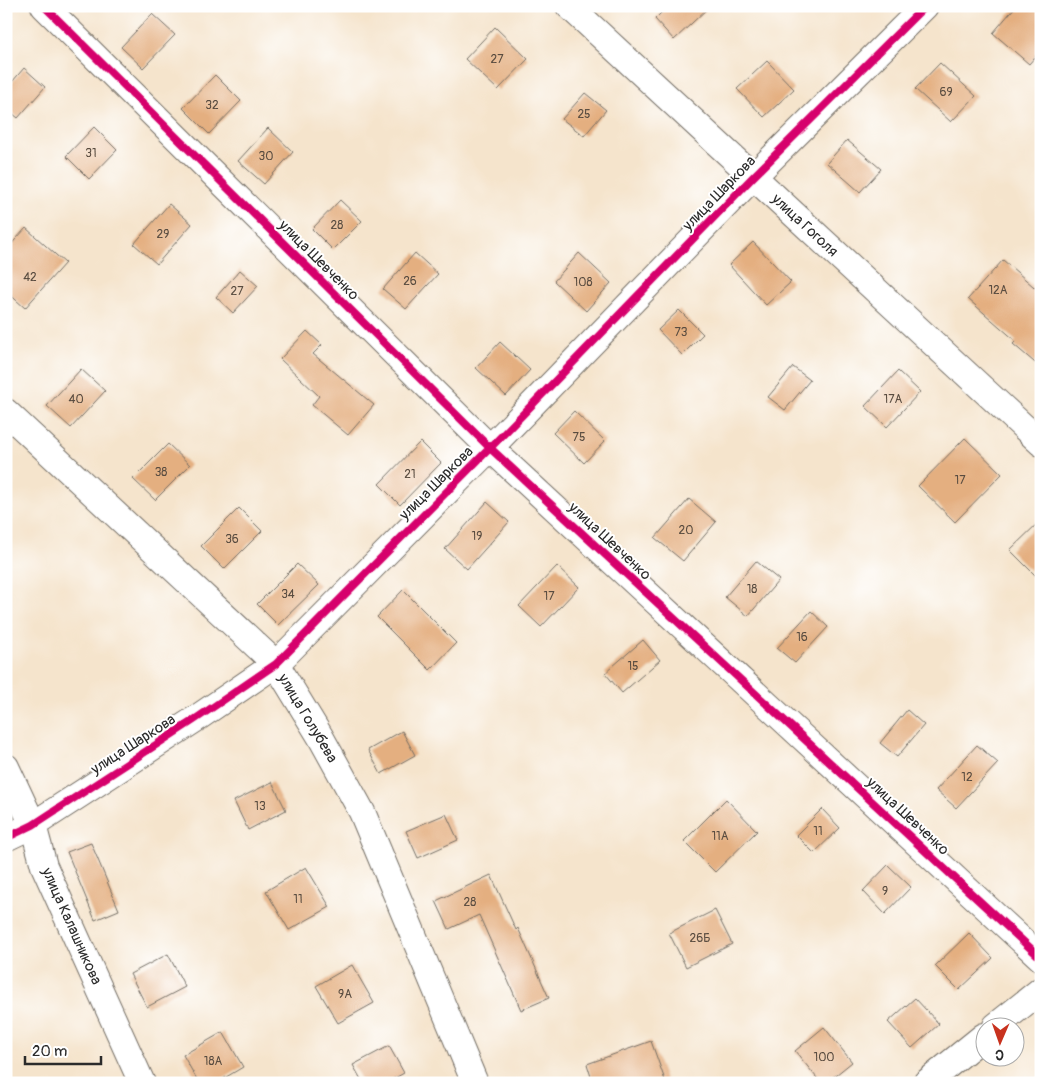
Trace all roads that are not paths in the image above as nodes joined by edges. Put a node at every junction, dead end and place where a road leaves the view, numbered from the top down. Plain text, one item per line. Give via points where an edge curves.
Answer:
1 (44, 6) edge
2 (569, 6) edge
3 (925, 6) edge
4 (753, 177) junction
5 (6, 412) edge
6 (1041, 443) edge
7 (490, 448) junction
8 (276, 664) junction
9 (6, 767) edge
10 (33, 825) junction
11 (6, 838) edge
12 (1041, 958) edge
13 (1041, 990) edge
14 (1008, 1016) edge
15 (974, 1044) edge
16 (142, 1083) edge
17 (475, 1083) edge
18 (926, 1083) edge

1 - 7 street, улица Шевченко
2 - 4 street, улица Гоголя
3 - 4 street, улица Шаркова
4 - 6 street, улица Гоголя
4 - 7 street, улица Шаркова
5 - 8 street, улица Голубева
7 - 8 street, улица Шаркова
7 - 12 street, улица Шевченко
8 - 10 street, улица Шаркова
8 - 17 street, улица Голубева via 362,812
9 - 10 street, улица Калашникова
10 - 11 street, улица Шаркова
10 - 16 street, улица Калашникова via 44,866
13 - 14 street
15 - 18 street

